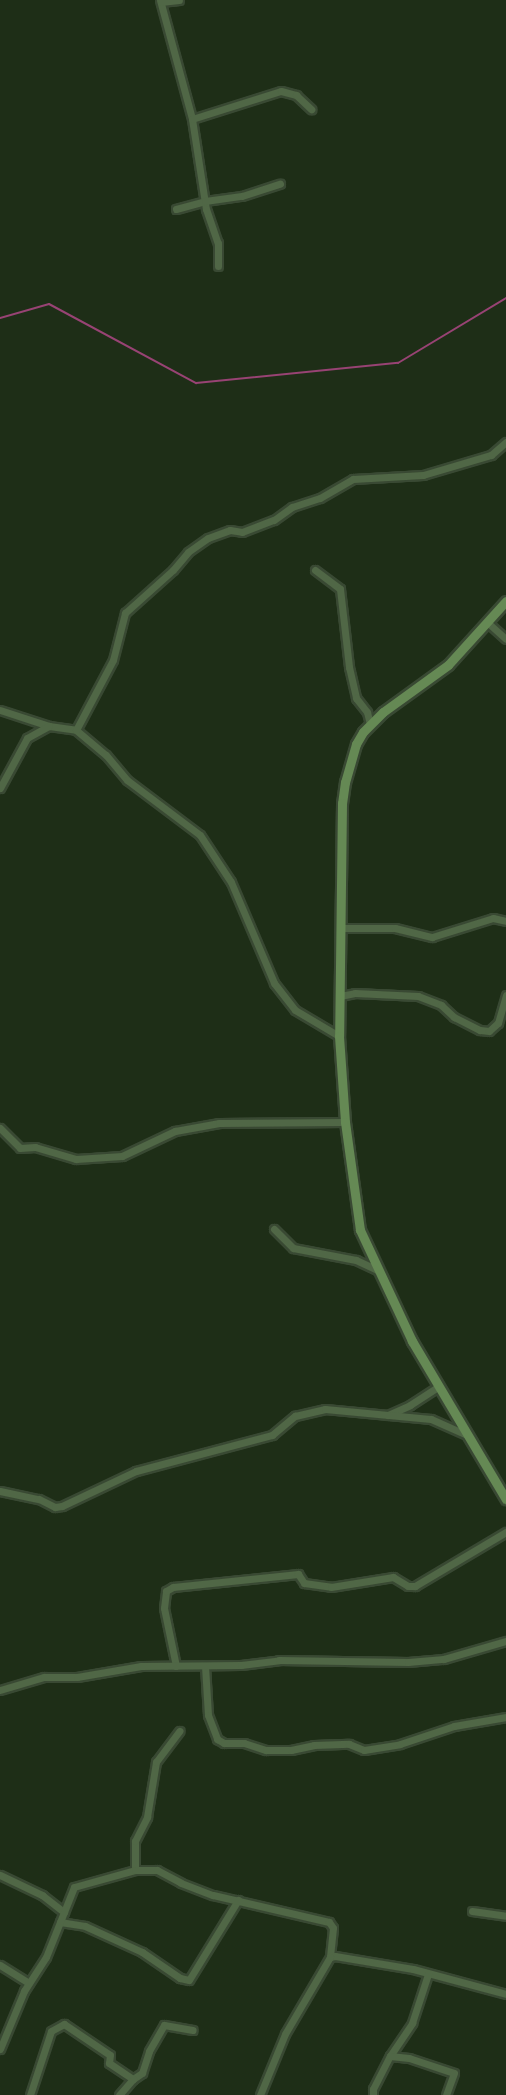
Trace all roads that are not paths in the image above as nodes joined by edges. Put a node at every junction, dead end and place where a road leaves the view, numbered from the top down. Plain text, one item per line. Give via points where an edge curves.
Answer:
1 (179, 0) edge
2 (160, 1) edge
3 (310, 109) dead end
4 (192, 118) junction
5 (280, 184) dead end
6 (205, 201) junction
7 (176, 209) dead end
8 (218, 266) dead end
9 (506, 442) edge
10 (315, 570) dead end
11 (506, 601) edge
12 (487, 622) junction
13 (506, 639) edge
14 (0, 710) edge
15 (370, 724) junction
16 (49, 726) junction
17 (76, 730) junction
18 (0, 788) edge
19 (506, 921) edge
20 (340, 928) junction
21 (506, 995) edge
22 (340, 996) junction
23 (339, 1036) junction
24 (345, 1122) junction
25 (0, 1128) edge
26 (274, 1229) dead end
27 (377, 1270) junction
28 (438, 1387) junction
29 (383, 1416) junction
30 (470, 1436) junction
31 (0, 1491) edge
32 (506, 1499) edge
33 (506, 1532) edge
34 (506, 1641) edge
35 (176, 1666) junction
36 (205, 1666) junction
37 (0, 1690) edge
38 (506, 1717) edge
39 (179, 1731) dead end
40 (135, 1870) junction
41 (0, 1875) edge
42 (238, 1900) junction
43 (472, 1911) dead end
44 (64, 1912) junction
45 (506, 1916) edge
46 (60, 1922) junction
47 (330, 1958) junction
48 (0, 1965) edge
49 (428, 1974) junction
50 (29, 1983) junction
51 (506, 1994) edge
52 (194, 2030) dead end
53 (0, 2049) edge
54 (390, 2056) junction
55 (133, 2079) junction
56 (30, 2095) edge
57 (119, 2095) edge
58 (260, 2095) edge
59 (373, 2095) edge
60 (446, 2095) edge

1 - 2 street
2 - 4 street
3 - 4 street via 296,95 281,91
4 - 6 street
5 - 6 street via 242,196
6 - 7 street
6 - 8 street via 218,243
9 - 17 street via 491,455 423,476 353,479 321,498 292,507 274,520 242,532 230,530 208,538 188,552 125,613 113,660
10 - 15 street via 340,589 349,667 356,698 367,712
11 - 12 street
12 - 13 street
12 - 15 street via 447,665
14 - 16 street
15 - 20 street via 356,744 345,782
16 - 17 street
16 - 18 street via 27,738
17 - 23 street via 106,755 127,780 200,835 231,882 274,983 295,1010
19 - 20 street via 493,918 432,937 395,928
20 - 22 street
21 - 22 street via 498,1023 489,1030 480,1030 454,1017 441,1005 418,996
22 - 23 street
23 - 24 street
24 - 25 street via 219,1123 175,1131 122,1155 76,1159 20,1148
24 - 27 street via 360,1230
26 - 27 street via 292,1248 356,1260
27 - 28 street
28 - 29 street
28 - 30 street
29 - 30 street via 431,1419
29 - 31 street via 347,1409 305,1412 272,1435 136,1471 62,1506
30 - 32 street
33 - 35 street via 415,1586 393,1577 331,1587 304,1583 298,1574 173,1587 166,1591 164,1608
34 - 36 street via 464,1655 420,1661 279,1660
35 - 36 street
35 - 37 street via 44,1677
36 - 38 street via 208,1716 217,1739 224,1743 244,1743 266,1750 349,1744 364,1750 400,1744 454,1726
39 - 40 street via 156,1762 147,1817 135,1841
40 - 42 street via 157,1870 213,1895
40 - 44 street via 74,1887
41 - 44 street via 42,1895
42 - 46 street via 189,1980 142,1952 85,1926
42 - 47 street via 329,1923 333,1928
43 - 45 street
44 - 46 street
46 - 50 street via 46,1957
47 - 49 street
47 - 58 street via 285,2034
48 - 50 street
49 - 51 street
49 - 54 street via 412,2023
50 - 53 street
52 - 55 street via 164,2025 149,2050 142,2073
54 - 59 street
54 - 60 street via 454,2073
55 - 56 street via 109,2063 110,2055 64,2024 51,2031
55 - 57 street

